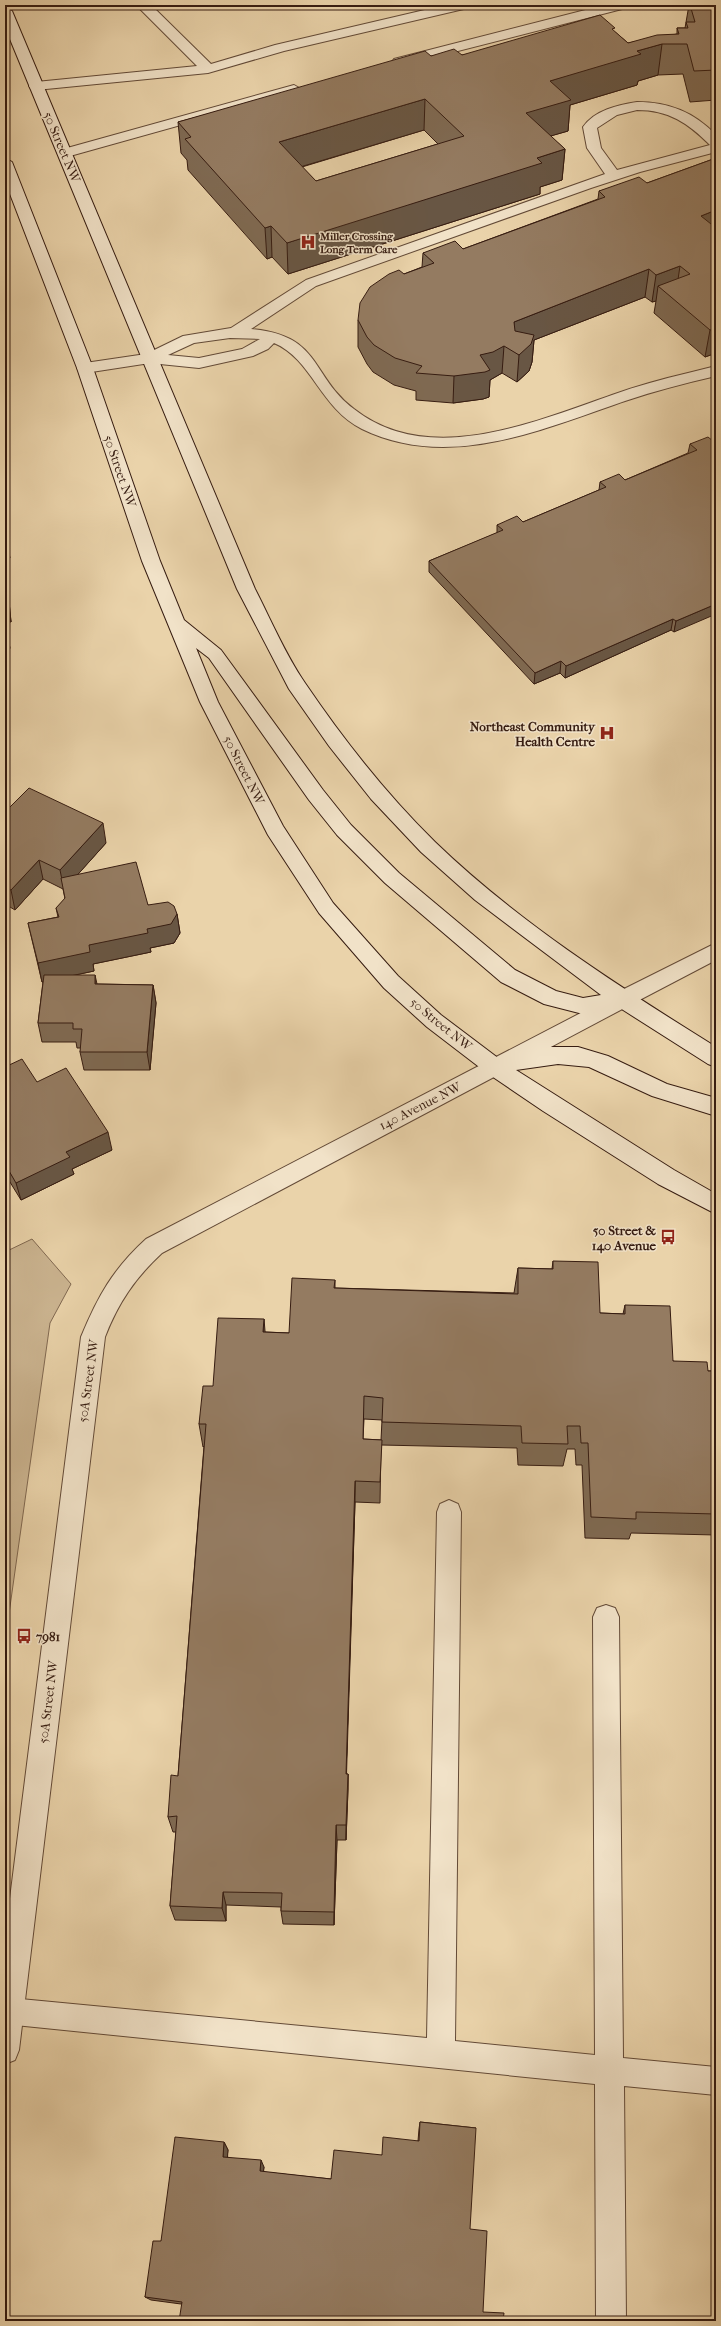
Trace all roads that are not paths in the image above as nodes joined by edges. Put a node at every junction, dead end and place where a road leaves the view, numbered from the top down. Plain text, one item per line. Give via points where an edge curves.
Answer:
1 (144, 5) edge
2 (463, 5) edge
3 (621, 5) edge
4 (5, 11) edge
5 (383, 66) edge
6 (208, 69) junction
7 (36, 86) junction
8 (307, 86) edge
9 (716, 143) edge
10 (716, 148) edge
11 (64, 154) junction
12 (5, 162) edge
13 (614, 176) junction
14 (234, 333) junction
15 (271, 337) junction
16 (150, 358) junction
17 (85, 368) junction
18 (716, 371) edge
19 (175, 622) junction
20 (716, 951) edge
21 (623, 1000) junction
22 (716, 1058) edge
23 (496, 1067) junction
24 (716, 1107) edge
25 (716, 1205) edge
26 (129, 1268) joint
27 (449, 1512) dead end
28 (606, 1617) dead end
29 (10, 2012) junction
30 (5, 2050) edge
31 (441, 2053) junction
32 (611, 2070) junction
33 (716, 2080) edge
34 (611, 2321) edge

1 - 6 main road
2 - 6 main road via 280,48
3 - 5 main road
4 - 7 main road, 50 Street NW
6 - 7 main road
7 - 11 main road, 50 Street NW
8 - 11 main road
9 - 13 main road via 689,119 675,112 656,106 635,106 617,110 590,127 590,141
10 - 13 main road
11 - 16 main road, 50 Street NW
12 - 17 main road, 50 Street NW
13 - 14 main road via 311,283
14 - 15 main road
14 - 16 main road via 189,340
15 - 16 main road via 262,346 247,353 199,363
15 - 18 main road via 296,349 335,401 347,412 365,424 391,434 428,443 475,441 525,431 676,380
16 - 17 main road
16 - 21 main road, 50 Street NW via 246,589 296,684 336,741 378,794 428,847 482,895
17 - 19 main road, 50 Street NW via 151,561
19 - 21 main road via 215,654 344,830 392,878 508,976 550,998 583,1006
19 - 23 main road, 50 Street NW via 209,702 251,785 275,830 326,908 391,982 434,1021
20 - 21 main road, 140 Avenue NW
21 - 22 main road, 50 Street NW
21 - 23 main road, 140 Avenue NW
23 - 24 main road via 538,1056 568,1055 587,1058 653,1088
23 - 25 main road, 50 Street NW via 659,1173
23 - 26 main road, 140 Avenue NW via 176,1233 154,1246
26 - 29 main road, 50A Street NW via 108,1298 93,1337
27 - 31 main road
28 - 32 main road
29 - 30 main road, 50A Street NW
29 - 31 main road
31 - 32 main road
32 - 33 main road
32 - 34 main road

